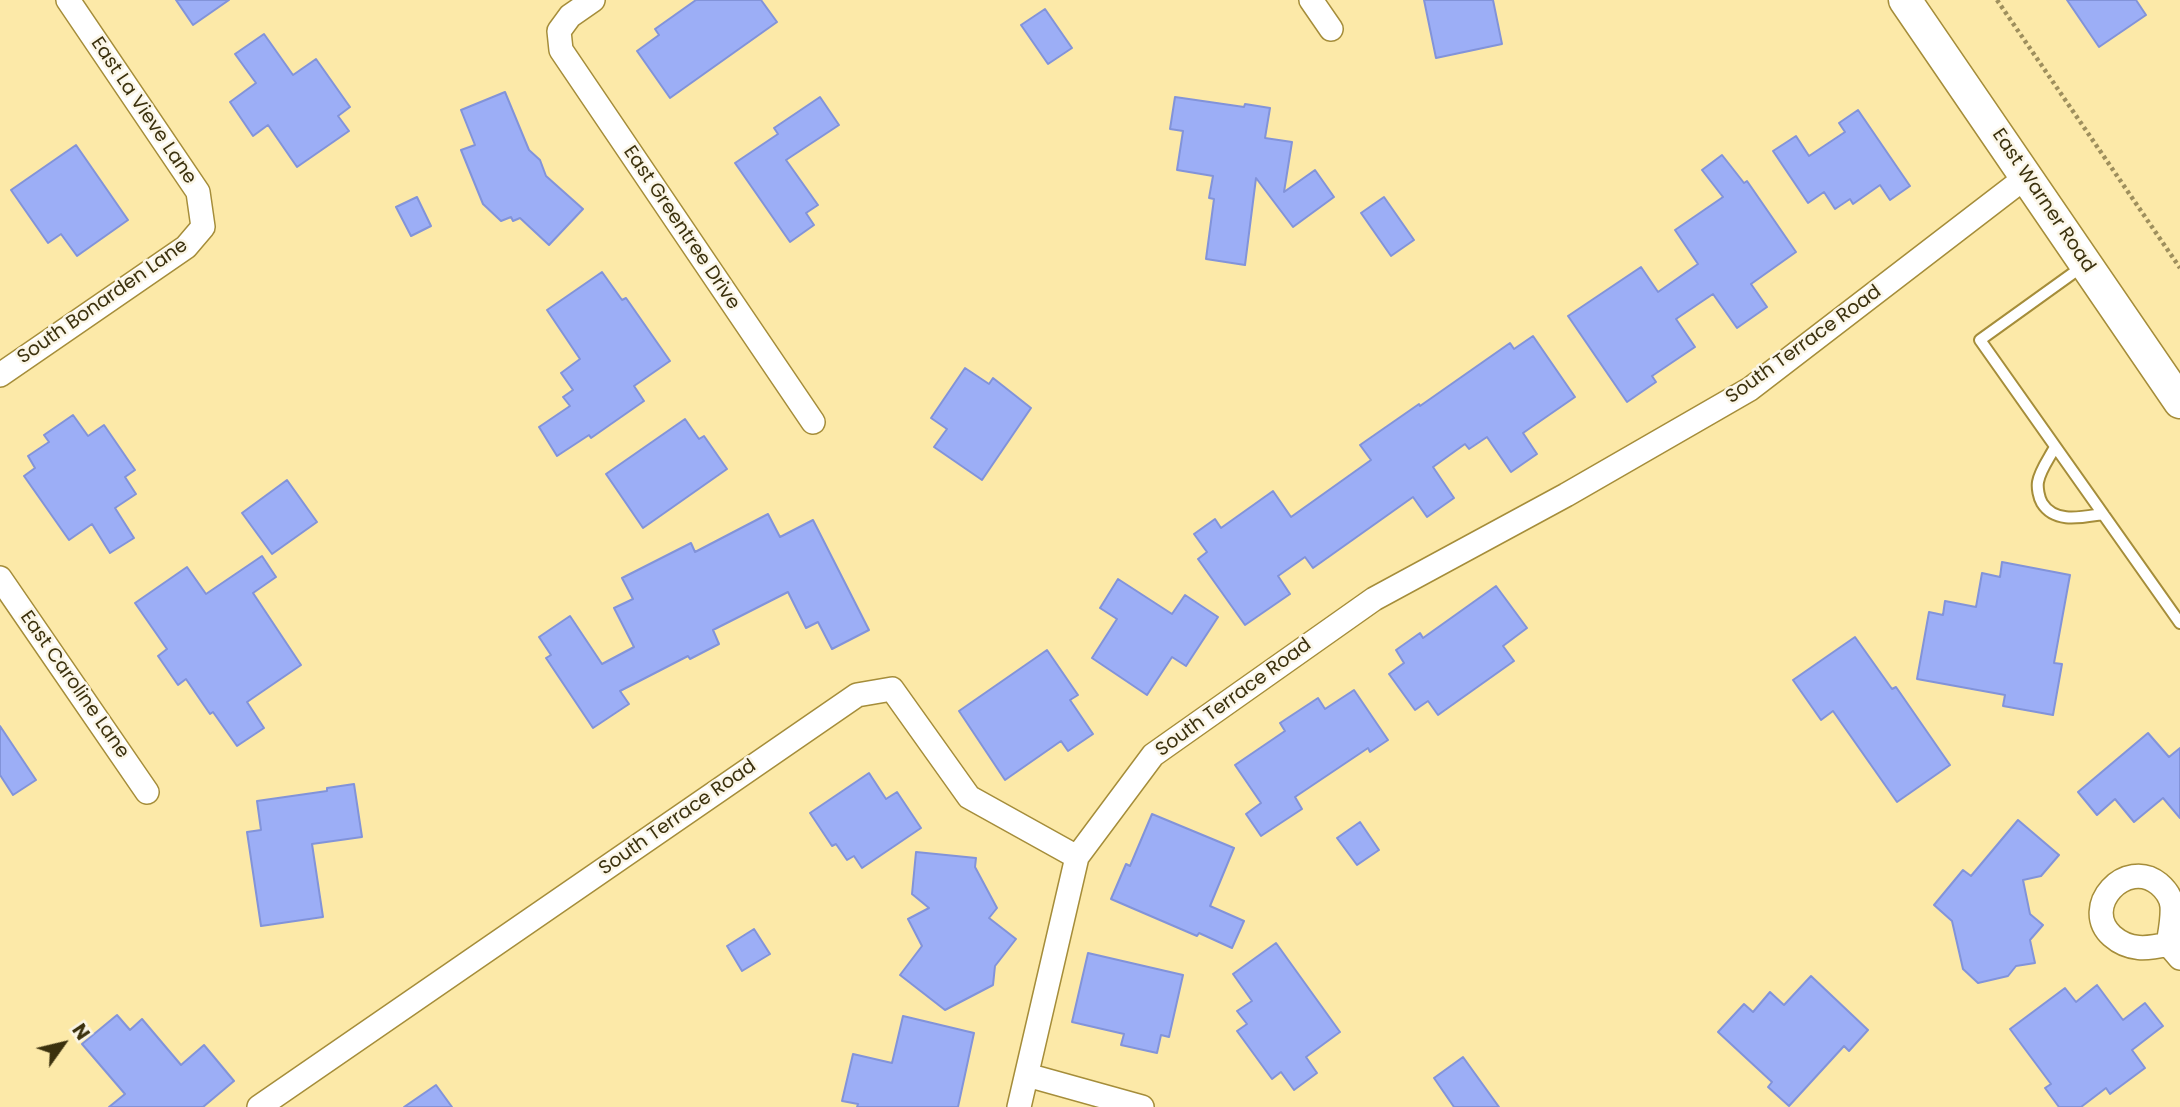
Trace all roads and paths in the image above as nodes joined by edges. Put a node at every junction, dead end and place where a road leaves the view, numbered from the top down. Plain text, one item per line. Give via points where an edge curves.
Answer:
1 (68, 0) edge
2 (593, 0) edge
3 (1311, 0) edge
4 (1905, 0) edge
5 (1997, 0) edge
6 (1331, 29) dead end
7 (2026, 177) junction
8 (203, 227) joint
9 (2086, 264) junction
10 (2180, 268) edge
11 (0, 374) edge
12 (2180, 402) edge
13 (813, 422) dead end
14 (2055, 447) junction
15 (2103, 514) junction
16 (0, 578) edge
17 (2180, 623) edge
18 (147, 792) dead end
19 (1077, 857) junction
20 (1027, 1075) junction
21 (259, 1107) edge
22 (1019, 1107) edge
23 (1142, 1107) edge

1 - 8 street, East La Vieve Lane via 198,192
2 - 13 street, East Greentree Drive via 570,16 559,31 561,50
3 - 6 street
4 - 7 main road, East Warner Road
5 - 10 path
7 - 9 main road, East Warner Road
7 - 19 street, South Terrace Road via 1750,389 1374,599 1153,755
8 - 11 street, South Bonarden Lane via 186,247
9 - 12 main road, East Warner Road
9 - 14 lane via 1980,340
14 - 15 lane
14 - 15 lane via 2038,482 2040,500 2050,513 2062,517
15 - 17 lane
16 - 18 street, East Caroline Lane
19 - 20 street
19 - 21 street, South Terrace Road via 969,797 892,689 857,695
20 - 22 street
20 - 23 street

